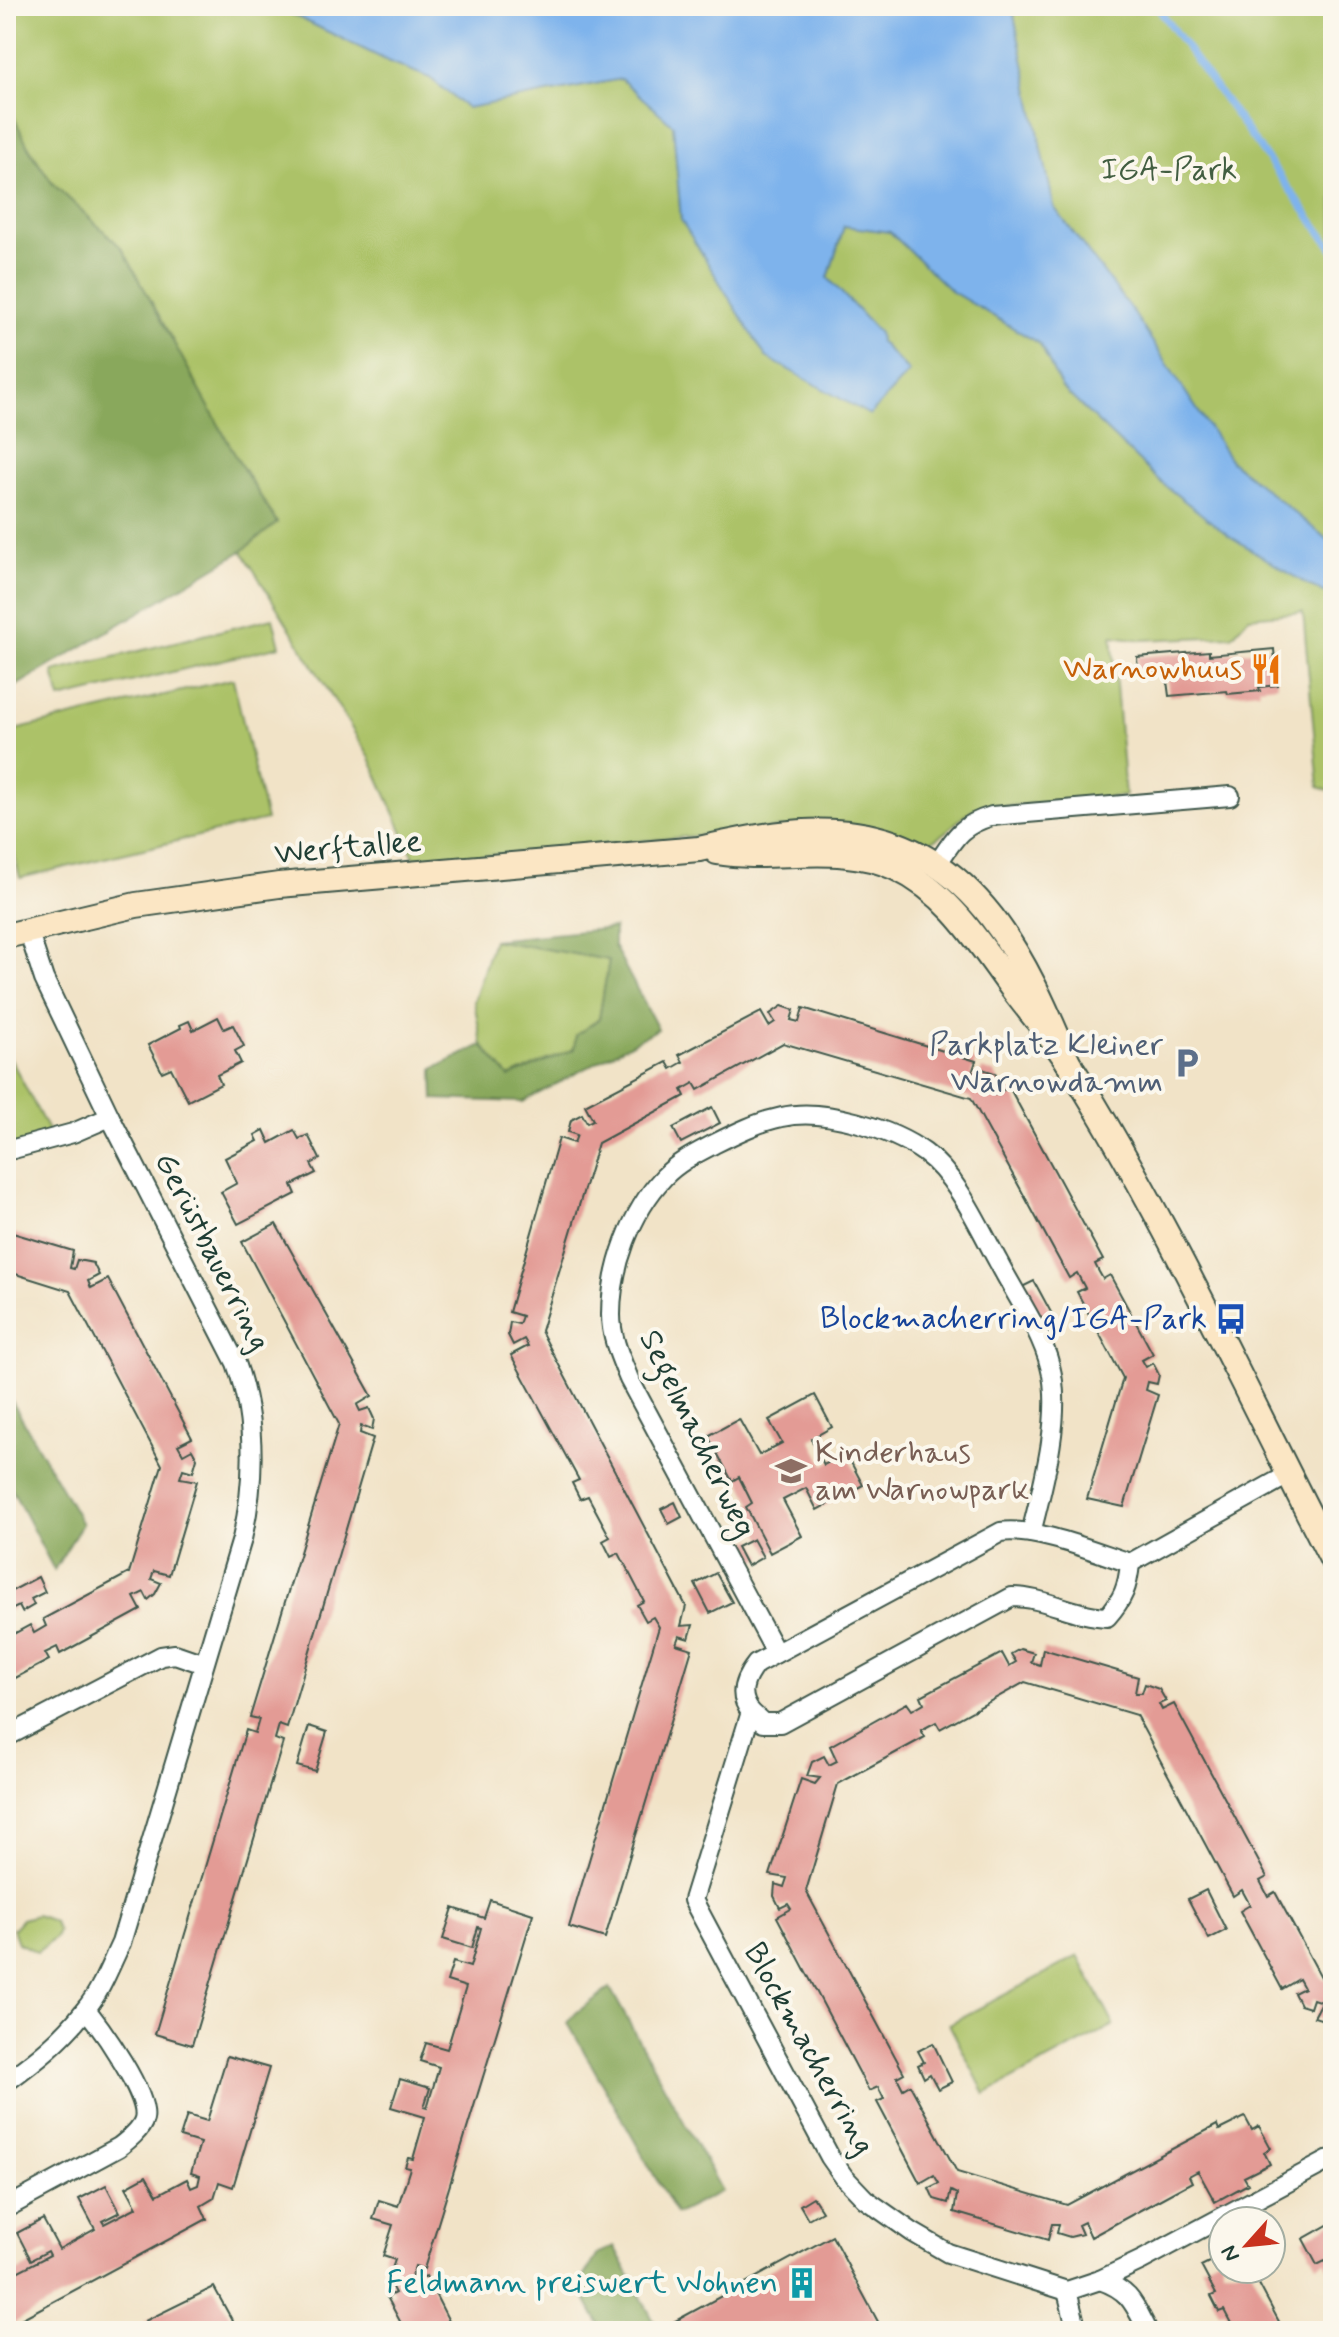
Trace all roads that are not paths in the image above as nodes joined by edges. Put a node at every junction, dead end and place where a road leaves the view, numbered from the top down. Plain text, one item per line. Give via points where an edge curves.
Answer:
1 (1230, 796) dead end
2 (699, 849) junction
3 (938, 863) junction
4 (17, 933) edge
5 (1068, 1062) junction
6 (110, 1117) junction
7 (6, 1151) edge
8 (1288, 1475) junction
9 (1031, 1533) junction
10 (1333, 1561) edge
11 (1130, 1563) junction
12 (776, 1653) junction
13 (204, 1664) junction
14 (751, 1712) junction
15 (6, 1737) edge
16 (86, 2009) junction
17 (6, 2082) edge
18 (1333, 2158) edge
19 (6, 2208) edge
20 (1100, 2280) junction
21 (1067, 2291) junction
22 (1077, 2331) edge
23 (1148, 2331) edge

1 - 3 street via 992,816 970,822
2 - 3 street, Werftallee via 806,833 854,833
2 - 4 street, Werftallee via 279,885 136,905
2 - 5 street, Werftallee via 743,856 861,857 895,867 926,885 960,916
3 - 5 street, Werftallee via 984,906 1010,942 1043,1000
4 - 6 street, Gerüstbauerring
5 - 8 street via 1198,1295
6 - 7 street
6 - 13 street, Gerüstbauerring via 244,1384 252,1468 249,1506
8 - 10 street
8 - 11 street
9 - 11 street, Blockmacherring
9 - 12 street, Blockmacherring via 1001,1532
9 - 12 street, Segelmacherweg via 1044,1486 1055,1399 1050,1365 949,1179 927,1154 891,1133 855,1122 784,1116 743,1129 686,1159 665,1175 643,1204 617,1266 611,1317 629,1379
11 - 14 street via 1129,1586 1107,1617 1012,1597 780,1723 763,1723
12 - 14 street, Blockmacherring via 745,1677 742,1690
13 - 15 street via 175,1654 161,1656
13 - 16 street, Gerüstbauerring via 121,1943
14 - 21 street, Blockmacherring via 693,1900 830,2157 865,2199 948,2253
16 - 17 street, Gerüstbauerring via 43,2056
16 - 19 street via 142,2100 144,2119 119,2147
18 - 20 street
20 - 21 street
20 - 23 street via 1129,2295
21 - 22 street

